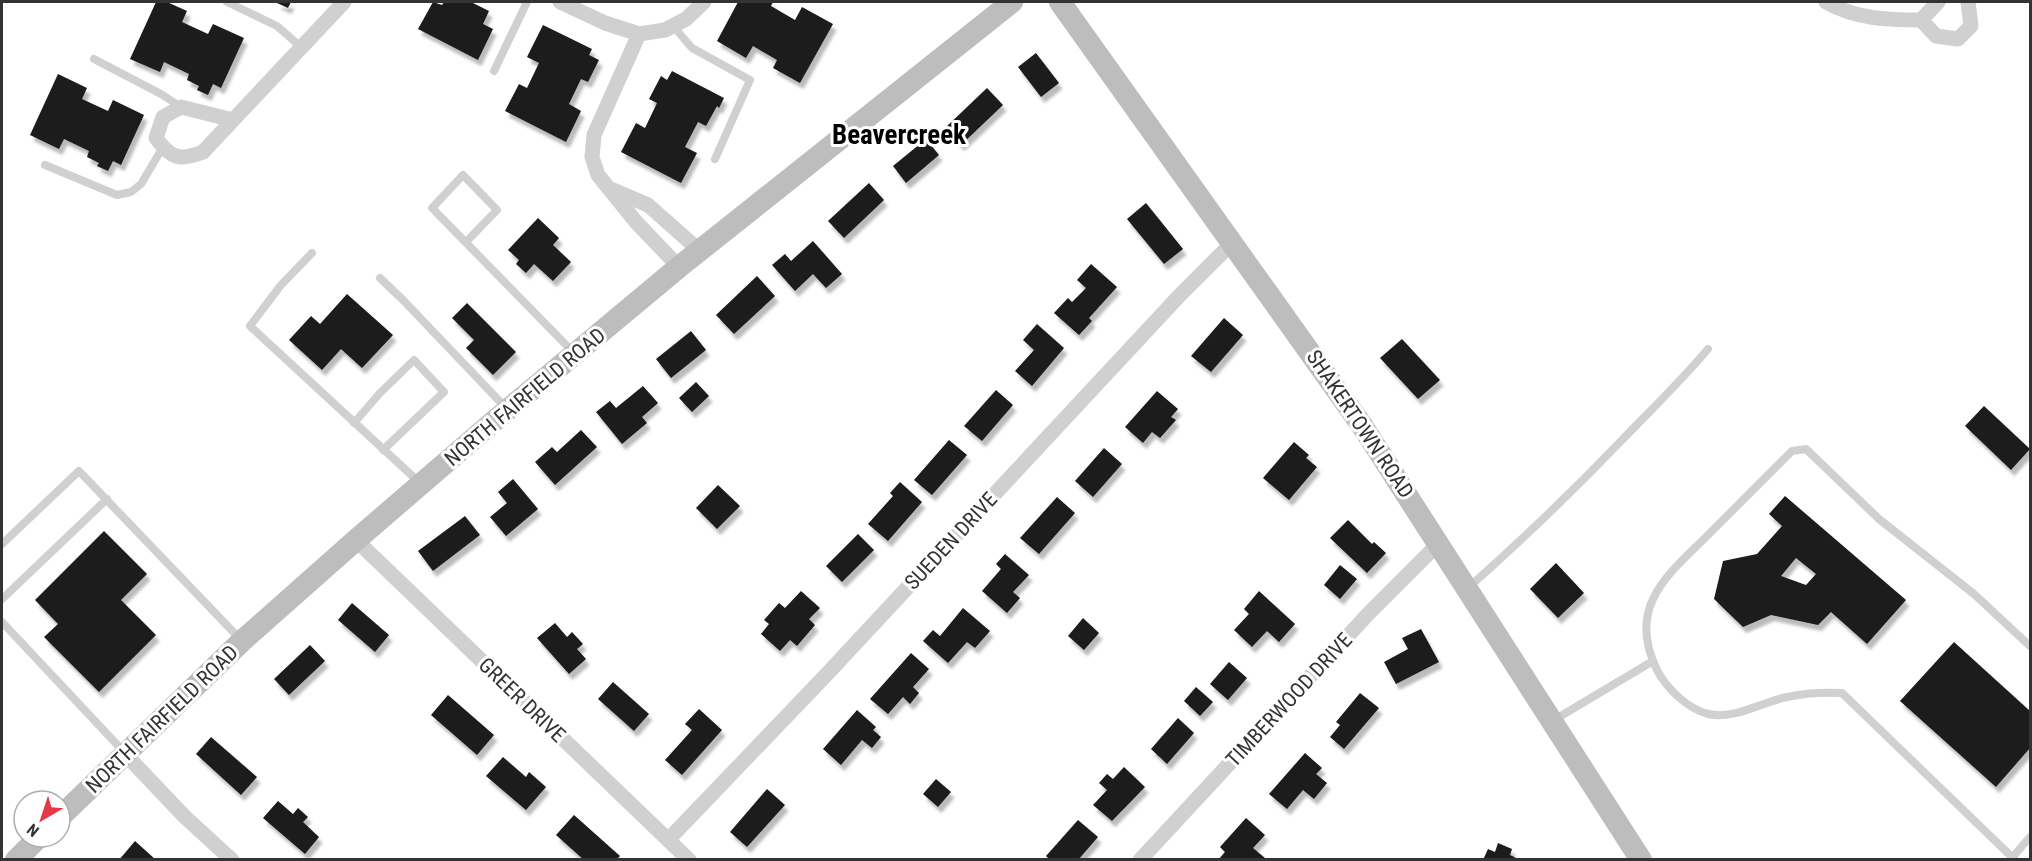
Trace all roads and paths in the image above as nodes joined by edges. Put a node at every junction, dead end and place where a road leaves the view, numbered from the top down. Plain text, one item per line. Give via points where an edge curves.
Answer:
1 (228, 2) edge
2 (344, 2) edge
3 (527, 2) edge
4 (561, 2) edge
5 (704, 2) edge
6 (1012, 2) edge
7 (1060, 2) edge
8 (1826, 2) edge
9 (1938, 2) edge
10 (1968, 2) edge
11 (587, 7) edge
12 (1921, 20) junction
13 (673, 26) junction
14 (639, 34) junction
15 (301, 47) junction
16 (94, 59) dead end
17 (494, 71) dead end
18 (182, 107) junction
19 (233, 120) junction
20 (163, 147) junction
21 (715, 159) dead end
22 (45, 165) dead end
23 (610, 188) junction
24 (465, 242) junction
25 (1233, 242) junction
26 (700, 250) junction
27 (312, 253) dead end
28 (679, 267) junction
29 (380, 278) dead end
30 (1708, 349) dead end
31 (575, 354) junction
32 (508, 410) junction
33 (354, 423) junction
34 (383, 450) junction
35 (421, 484) junction
36 (107, 499) junction
37 (356, 540) junction
38 (1439, 543) junction
39 (2, 544) edge
40 (1468, 588) junction
41 (2, 599) edge
42 (2, 622) edge
43 (242, 642) junction
44 (2031, 646) edge
45 (1653, 661) junction
46 (1553, 721) junction
47 (126, 755) junction
48 (72, 807) edge
49 (2031, 837) edge
50 (668, 840) junction
51 (27, 849) edge
52 (2012, 859) edge
53 (16, 860) edge
54 (232, 860) edge
55 (689, 860) edge
56 (1140, 860) edge
57 (1641, 860) edge

1 - 15 lane via 278,26
2 - 15 street
3 - 17 lane
4 - 11 street
5 - 13 street
6 - 26 main road, NORTH FAIRFIELD ROAD
7 - 25 main road, SHAKERTOWN ROAD
8 - 12 street via 1869,18
9 - 12 street
10 - 12 street via 1971,26 1958,39 1936,36
11 - 14 street via 605,23
13 - 14 street
13 - 21 lane via 692,48 750,80
14 - 23 street via 594,135 592,157 598,174
15 - 19 street
16 - 18 lane
18 - 19 street
18 - 20 street via 163,117 156,138
19 - 20 street via 203,152 186,159 167,153
20 - 22 lane via 141,184 117,195
23 - 26 street via 648,205
23 - 28 street
24 - 24 lane via 432,208 463,175 496,210
24 - 31 lane
25 - 38 main road, SHAKERTOWN ROAD
25 - 50 street, SUEDEN DRIVE
26 - 28 main road, NORTH FAIRFIELD ROAD
27 - 33 lane via 250,326
28 - 31 main road, NORTH FAIRFIELD ROAD
29 - 32 lane
30 - 40 lane via 1596,466
31 - 32 main road, NORTH FAIRFIELD ROAD
32 - 35 main road, NORTH FAIRFIELD ROAD
33 - 34 lane
33 - 34 lane via 414,360 444,392
34 - 35 lane
35 - 37 main road, NORTH FAIRFIELD ROAD
36 - 39 lane via 79,471
36 - 41 lane
36 - 43 lane
37 - 43 main road, NORTH FAIRFIELD ROAD
37 - 50 street, GREER DRIVE
38 - 40 main road, SHAKERTOWN ROAD
38 - 56 street, TIMBERWOOD DRIVE
40 - 46 main road, SHAKERTOWN ROAD
42 - 47 lane
43 - 47 main road, NORTH FAIRFIELD ROAD
44 - 45 lane via 1974,594 1879,519 1806,449 1792,451 1659,586 1648,613 1646,635
45 - 46 lane
45 - 52 lane via 1660,677 1678,698 1707,714 1728,714 1797,695 1842,693
46 - 57 main road, SHAKERTOWN ROAD
47 - 48 main road, NORTH FAIRFIELD ROAD
47 - 54 street
49 - 52 lane
50 - 55 street, GREER DRIVE
51 - 53 main road

